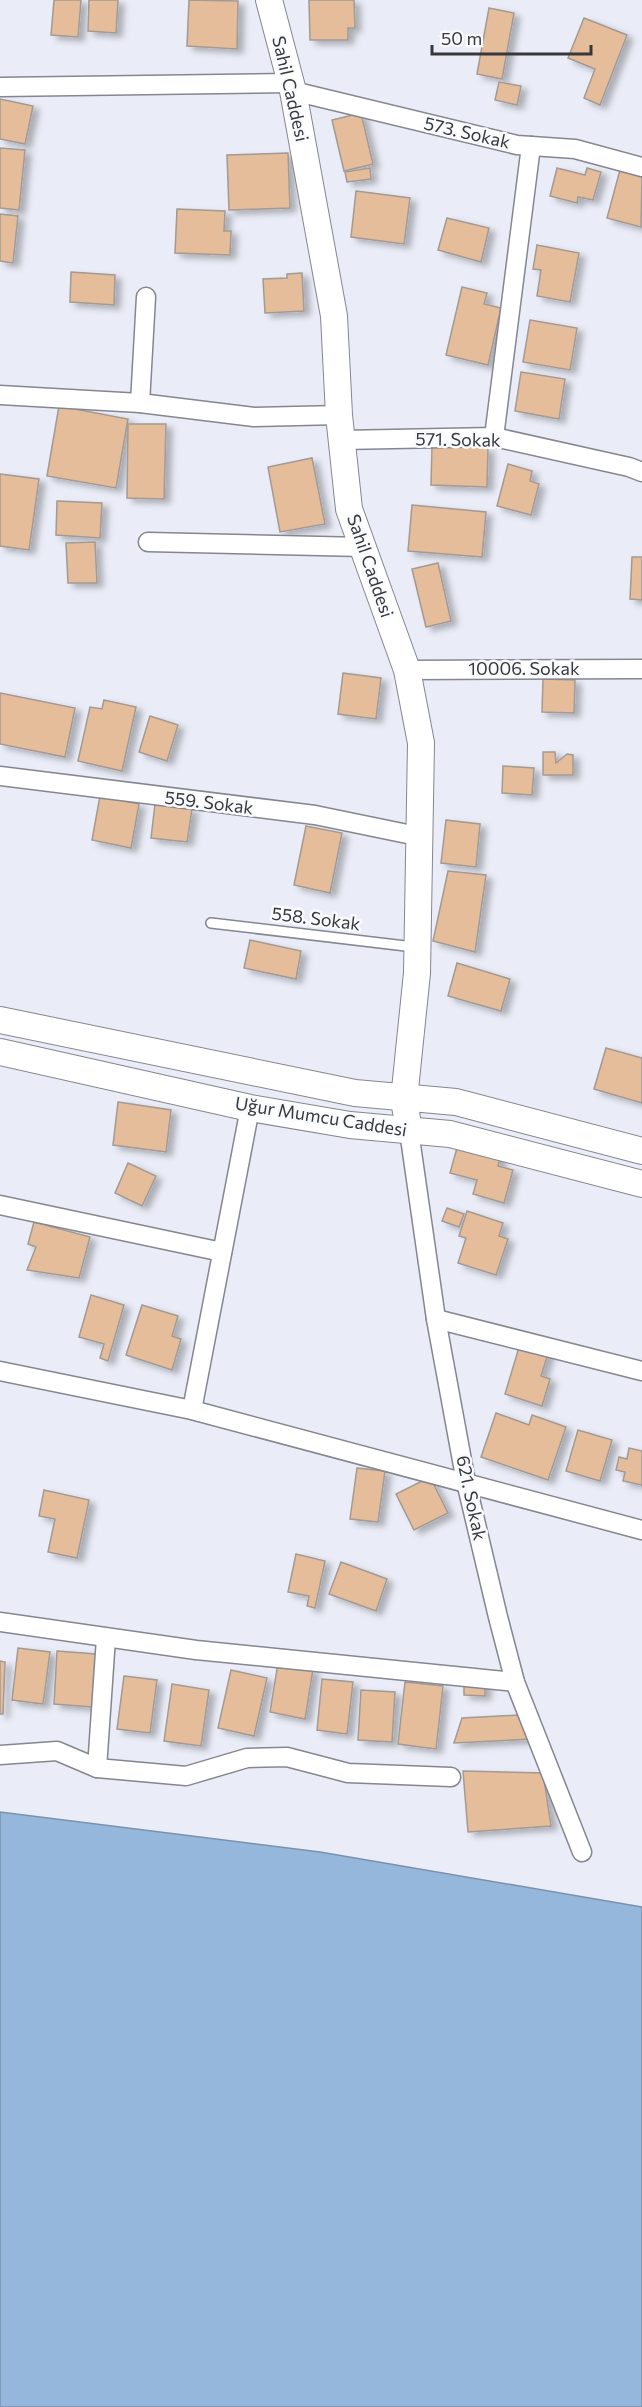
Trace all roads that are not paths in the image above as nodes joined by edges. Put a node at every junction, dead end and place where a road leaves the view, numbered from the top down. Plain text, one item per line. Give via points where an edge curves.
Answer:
1 (269, 0) edge
2 (0, 87) edge
3 (292, 87) junction
4 (531, 146) junction
5 (642, 167) edge
6 (146, 297) dead end
7 (3, 398) edge
8 (140, 403) junction
9 (339, 415) junction
10 (494, 437) junction
11 (342, 440) junction
12 (642, 472) edge
13 (148, 542) dead end
14 (363, 547) junction
15 (642, 669) edge
16 (407, 670) junction
17 (0, 776) edge
18 (417, 836) junction
19 (211, 922) dead end
20 (417, 948) junction
21 (0, 1020) edge
22 (0, 1052) edge
23 (404, 1099) junction
24 (250, 1108) junction
25 (409, 1131) junction
26 (642, 1151) edge
27 (642, 1184) edge
28 (0, 1205) edge
29 (222, 1252) junction
30 (436, 1319) junction
31 (0, 1371) edge
32 (642, 1371) edge
33 (192, 1410) junction
34 (466, 1482) junction
35 (642, 1530) edge
36 (0, 1623) edge
37 (106, 1638) junction
38 (515, 1682) junction
39 (0, 1755) edge
40 (97, 1768) junction
41 (451, 1777) dead end
42 (582, 1852) dead end

1 - 3 street, Sahil Caddesi
2 - 3 street, 573. Sokak
3 - 4 street, 573. Sokak
3 - 9 street, Sahil Caddesi via 334,316
4 - 5 street, 573. Sokak via 574,149
4 - 10 street
6 - 8 street
7 - 8 street
8 - 9 street via 254,417
9 - 11 street, Sahil Caddesi
10 - 11 street, 571. Sokak
10 - 12 street, 571. Sokak
11 - 14 street, Sahil Caddesi via 349,509
13 - 14 street
14 - 16 street, Sahil Caddesi
15 - 16 street, 10006. Sokak
16 - 18 street, Sahil Caddesi via 420,743
17 - 18 street, 559. Sokak via 315,815
18 - 20 street, Sahil Caddesi
19 - 20 lane, 558. Sokak
20 - 23 street, Sahil Caddesi
21 - 23 street, Uğur Mumcu Caddesi via 355,1093
22 - 24 street, Uğur Mumcu Caddesi
23 - 25 street, Sahil Caddesi
23 - 26 street, Uğur Mumcu Caddesi via 456,1102
24 - 25 street, Uğur Mumcu Caddesi
24 - 29 street
25 - 27 street, Uğur Mumcu Caddesi via 450,1134
25 - 30 street, 621. Sokak
28 - 29 street
29 - 33 street
30 - 32 street
30 - 34 street, 621. Sokak
31 - 33 street
33 - 34 street
34 - 35 street
34 - 38 street, 621. Sokak
36 - 37 street
37 - 38 street
37 - 40 street
38 - 42 street, 621. Sokak
39 - 40 street via 57,1751
40 - 41 street via 186,1776 247,1758 287,1757 348,1773

